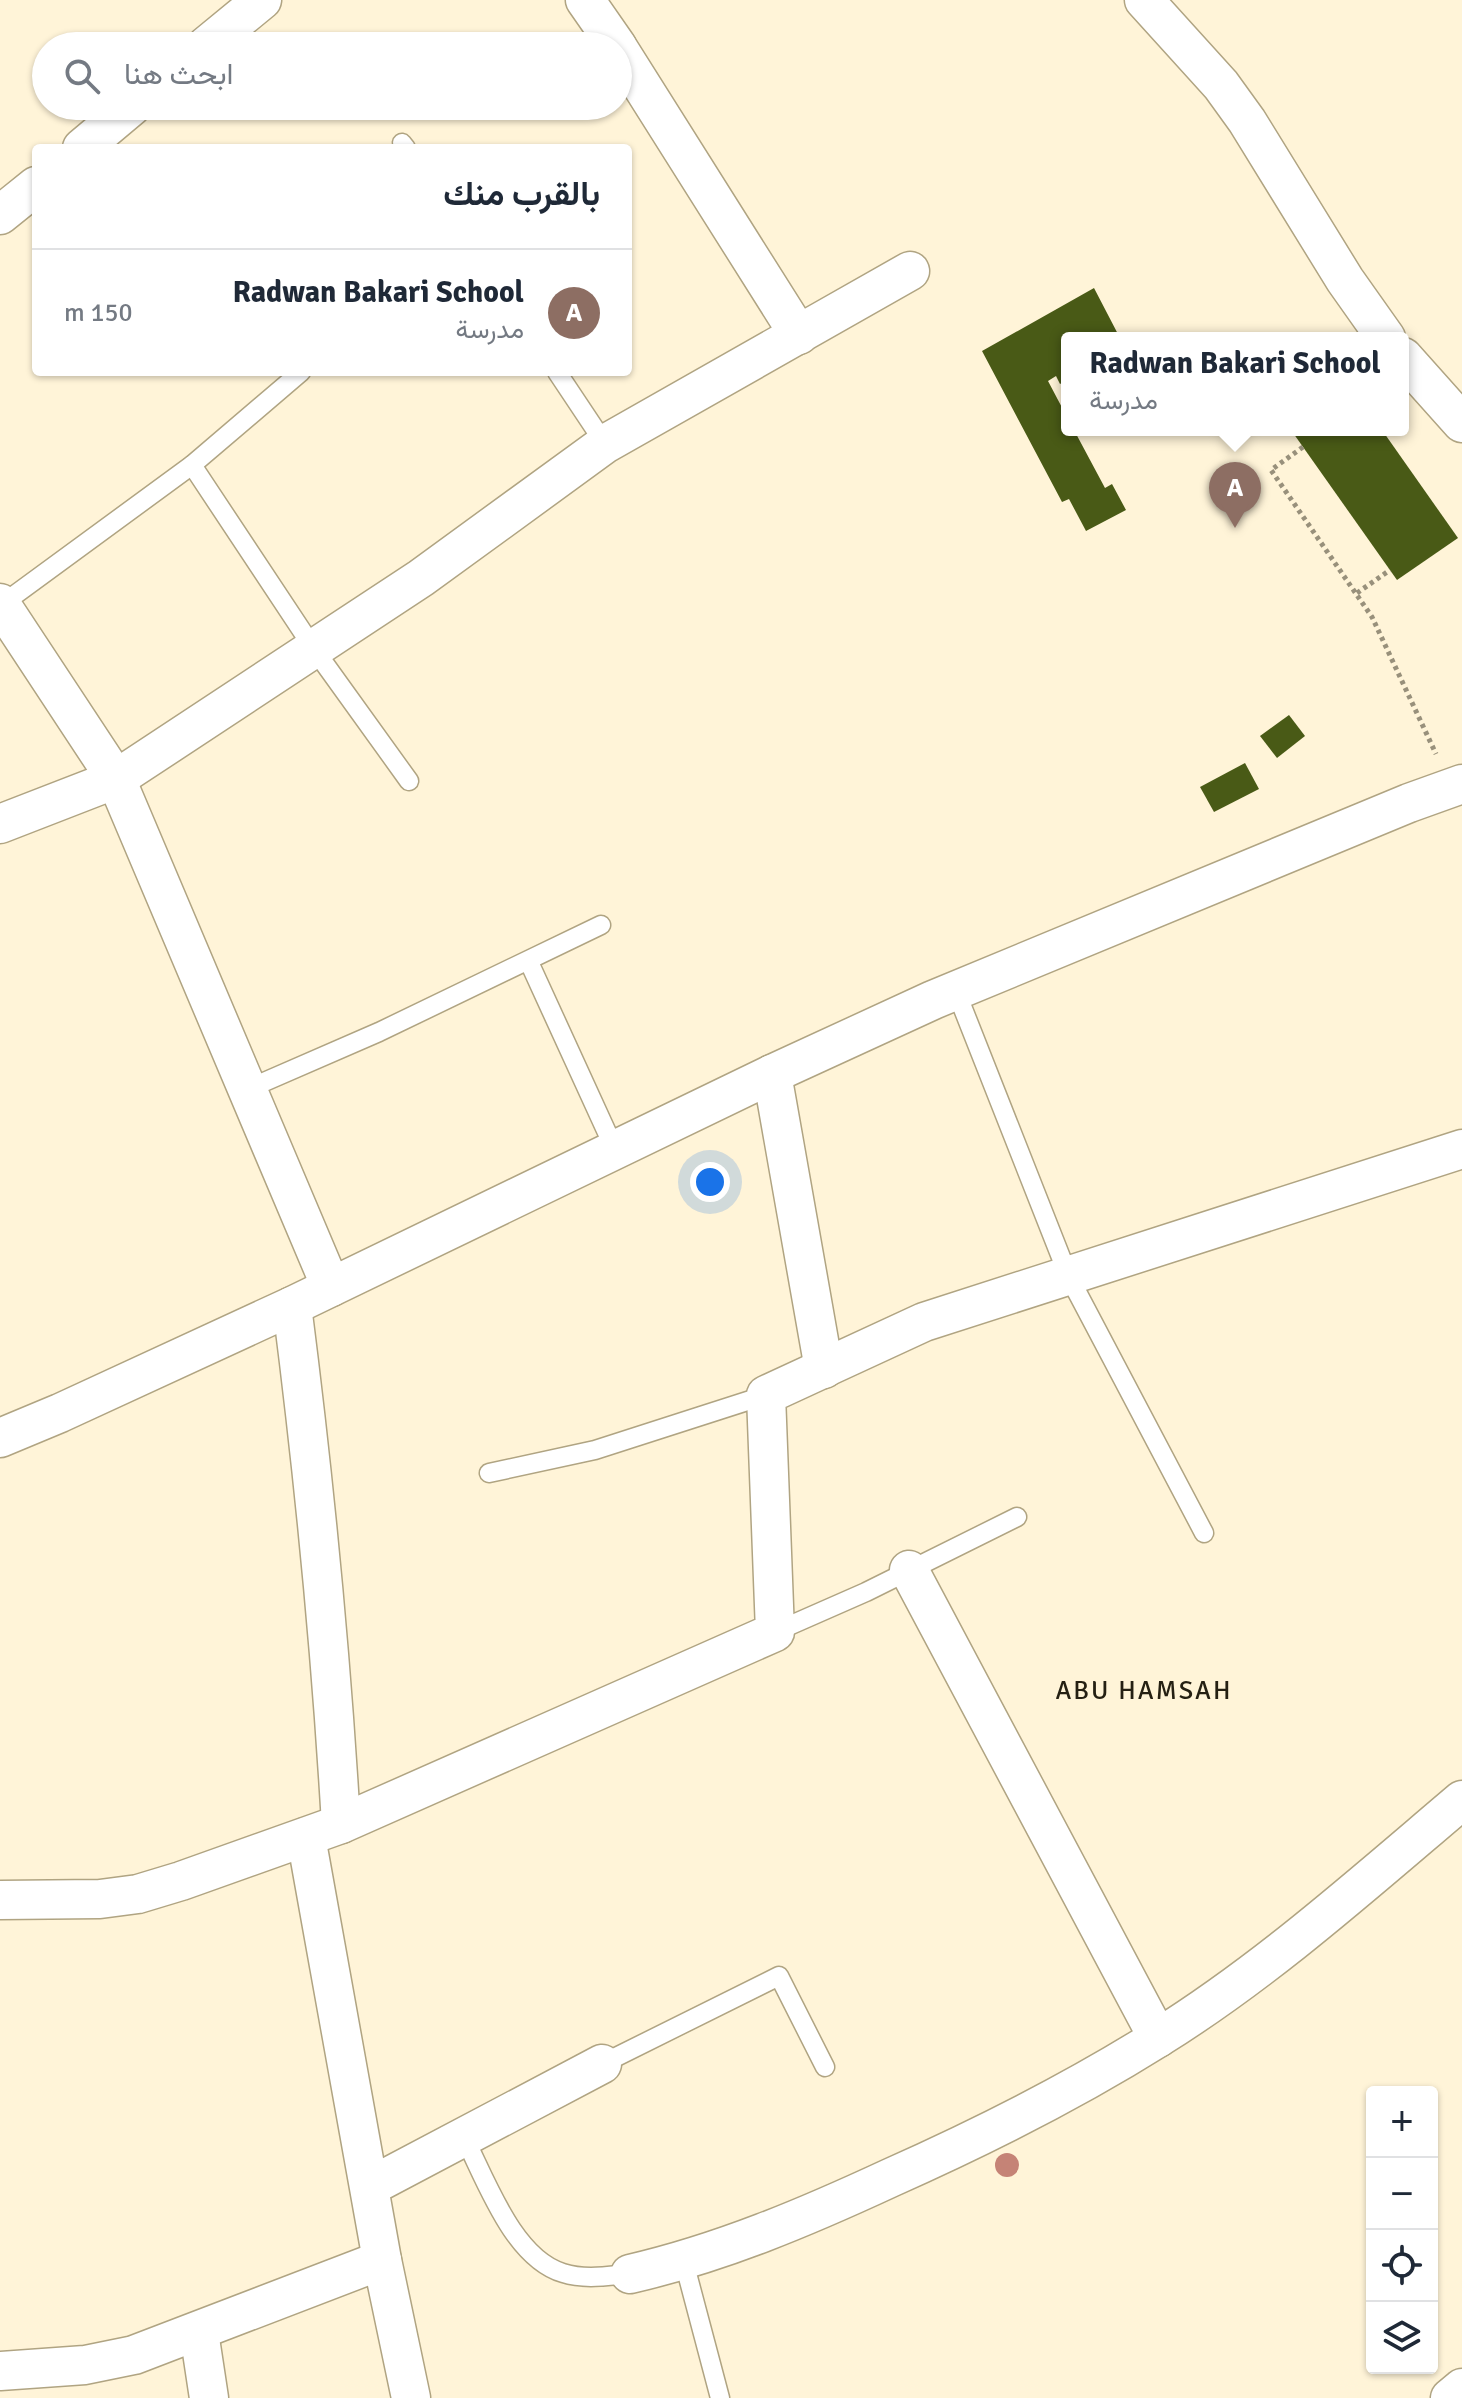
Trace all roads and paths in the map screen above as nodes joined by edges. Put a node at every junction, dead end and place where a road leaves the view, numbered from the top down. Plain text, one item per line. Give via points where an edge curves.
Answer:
1 (262, 0) edge
2 (585, 0) edge
3 (1144, 0) edge
4 (223, 32) edge
5 (607, 32) edge
6 (632, 71) edge
7 (115, 120) edge
8 (87, 144) edge
9 (32, 189) edge
10 (0, 215) edge
11 (910, 271) dead end
12 (1382, 332) edge
13 (799, 335) junction
14 (1409, 364) edge
15 (296, 376) edge
16 (560, 376) edge
17 (1462, 423) edge
18 (605, 444) junction
19 (1303, 447) dead end
20 (192, 465) junction
21 (1390, 570) dead end
22 (1357, 593) junction
23 (0, 604) edge
24 (314, 649) junction
25 (116, 779) junction
26 (409, 781) dead end
27 (1457, 786) edge
28 (0, 824) edge
29 (601, 925) dead end
30 (529, 962) junction
31 (956, 991) junction
32 (772, 1074) junction
33 (248, 1089) junction
34 (1462, 1149) edge
35 (615, 1150) junction
36 (1068, 1275) junction
37 (331, 1287) junction
38 (292, 1306) junction
39 (824, 1369) junction
40 (766, 1395) junction
41 (0, 1438) edge
42 (489, 1473) dead end
43 (1017, 1517) dead end
44 (1204, 1533) dead end
45 (909, 1570) junction
46 (775, 1632) junction
47 (1462, 1800) edge
48 (324, 1831) junction
49 (0, 1900) edge
50 (1158, 2038) junction
51 (602, 2064) joint
52 (825, 2067) dead end
53 (464, 2137) junction
54 (371, 2186) junction
55 (382, 2260) junction
56 (684, 2262) junction
57 (630, 2274) joint
58 (199, 2332) junction
59 (0, 2371) edge
60 (1462, 2388) edge
61 (209, 2398) edge
62 (411, 2398) edge
63 (720, 2398) edge
64 (1450, 2398) edge

1 - 4 street
2 - 5 street
3 - 12 street via 1247,121
6 - 13 street
7 - 8 street
9 - 10 street
11 - 13 street
13 - 18 street
14 - 17 street
15 - 20 lane
16 - 18 lane
18 - 24 street
19 - 22 path via 1271,470
20 - 23 lane
20 - 24 lane
21 - 22 path
22 - 27 path
23 - 25 street
24 - 25 street
24 - 26 lane
25 - 28 street
25 - 33 street
27 - 31 street
29 - 30 lane
30 - 33 lane
30 - 35 lane
31 - 32 street
31 - 36 lane
32 - 35 street
32 - 39 street
33 - 37 street
34 - 36 street
35 - 37 street
36 - 39 street via 924,1322
36 - 44 lane
37 - 38 street
38 - 41 street
38 - 48 street via 336,1741
39 - 40 street
40 - 42 lane via 595,1450
40 - 46 street
43 - 45 lane
45 - 46 lane
45 - 50 street
46 - 48 street
47 - 50 street via 1256,1970
48 - 49 street via 138,1894
48 - 54 street
50 - 56 street via 1002,2127 821,2210
51 - 52 lane via 779,1976
51 - 53 street
53 - 54 street
53 - 57 lane via 508,2222 541,2263 591,2278
54 - 55 street
55 - 58 street
55 - 62 street
56 - 57 street
56 - 63 lane
58 - 59 street via 134,2355 85,2365
58 - 61 street
60 - 64 street

